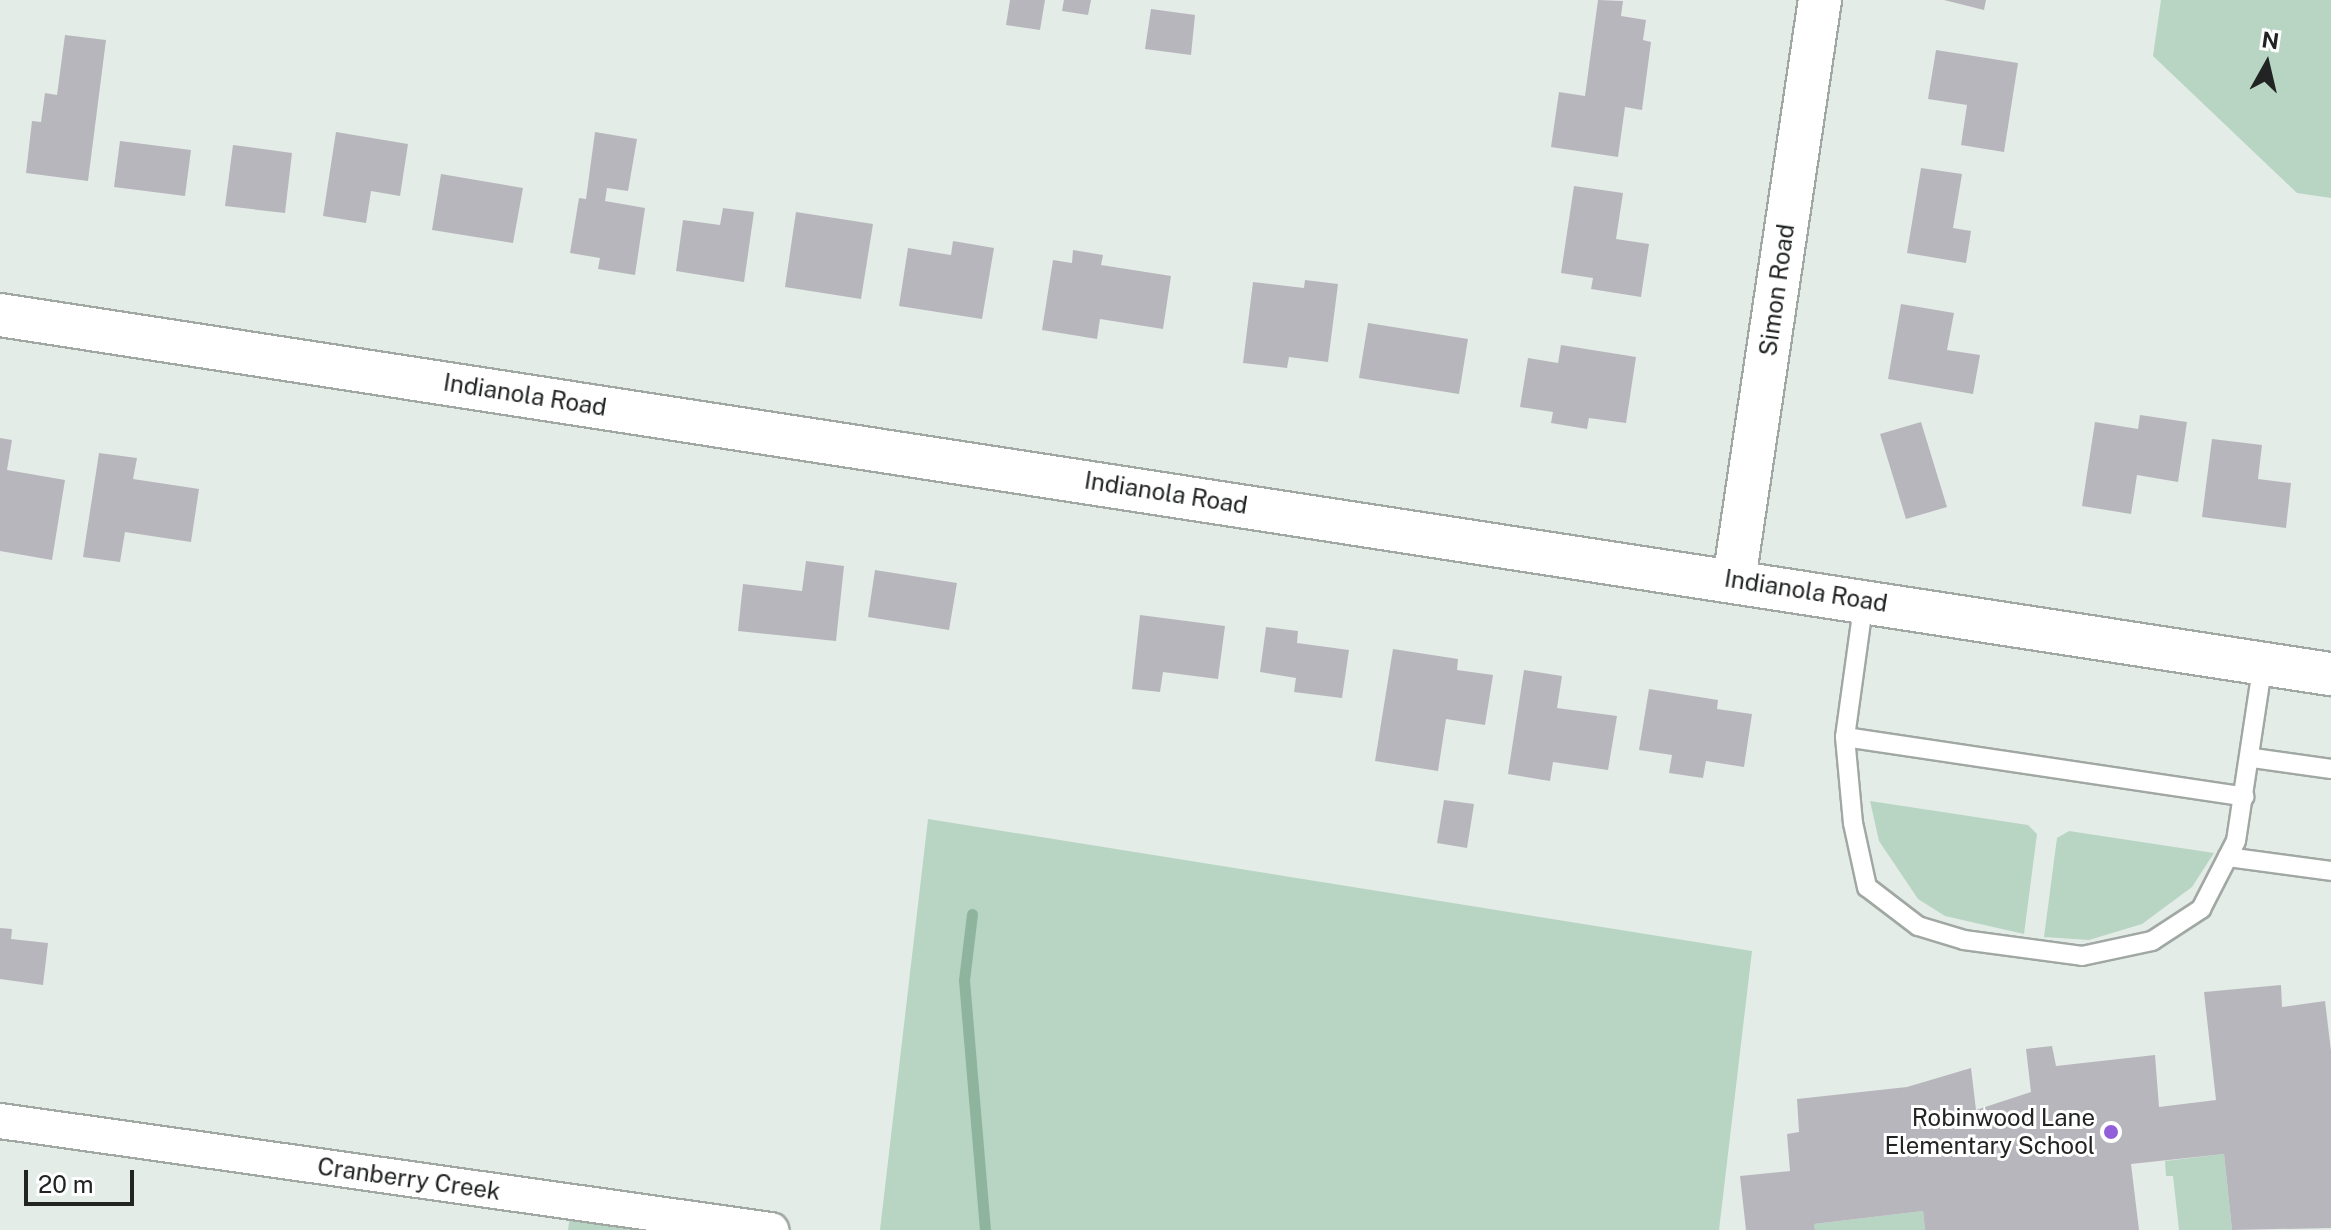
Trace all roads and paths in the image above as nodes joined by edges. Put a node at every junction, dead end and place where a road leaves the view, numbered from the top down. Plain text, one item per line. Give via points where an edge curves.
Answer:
1 (1820, 0) edge
2 (0, 315) edge
3 (1734, 580) junction
4 (1864, 600) junction
5 (2263, 663) junction
6 (2331, 674) edge
7 (1845, 737) junction
8 (2253, 758) junction
9 (2331, 769) edge
10 (2245, 797) junction
11 (2228, 857) junction
12 (2331, 871) edge
13 (0, 1121) edge
14 (771, 1230) edge

1 - 3 street, Simon Road
2 - 3 street, Indianola Road
3 - 4 street, Indianola Road
4 - 5 street, Indianola Road
4 - 7 lane
5 - 6 street, Indianola Road
5 - 8 lane
7 - 10 lane
7 - 11 lane via 1853,823 1867,887 1918,926 2082,956 2152,941 2201,909
8 - 9 lane
8 - 10 lane
10 - 11 lane
11 - 12 lane
13 - 14 street, Cranberry Creek

